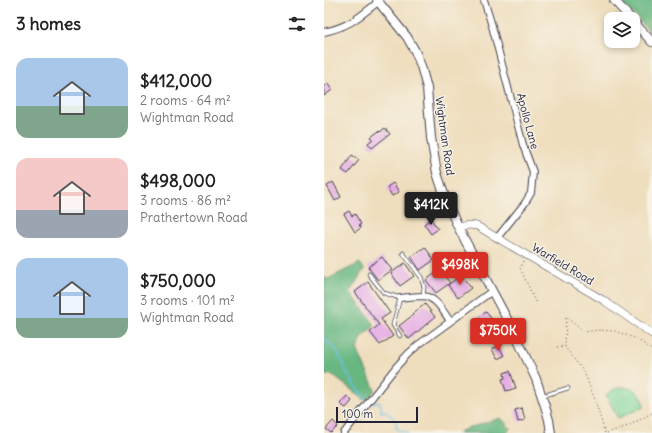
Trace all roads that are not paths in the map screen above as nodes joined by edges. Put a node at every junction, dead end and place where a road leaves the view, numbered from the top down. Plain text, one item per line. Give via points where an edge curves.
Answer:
1 (484, 0) edge
2 (614, 0) edge
3 (378, 1) edge
4 (625, 12) edge
5 (640, 29) edge
6 (324, 32) edge
7 (652, 42) edge
8 (458, 226) junction
9 (497, 238) junction
10 (403, 253) dead end
11 (369, 274) dead end
12 (492, 291) junction
13 (423, 296) junction
14 (400, 298) junction
15 (450, 321) junction
16 (652, 334) edge
17 (400, 336) dead end
18 (568, 388) dead end
19 (542, 396) junction
20 (344, 433) edge
21 (550, 433) edge

1 - 9 street, Apollo Lane via 532,172 531,193
2 - 4 main road
3 - 6 street via 348,24
3 - 8 main road, Wightman Road via 407,37 421,66 427,88 431,138 438,173 447,203
5 - 7 main road
8 - 9 street, Warfield Road via 477,226
8 - 12 main road, Wightman Road
9 - 16 street, Warfield Road via 603,300
10 - 13 lane via 421,277
11 - 14 lane via 384,293
12 - 15 street
12 - 19 main road, Wightman Road via 515,334
13 - 14 street
13 - 15 street via 430,297 436,302
14 - 17 lane via 393,325
15 - 20 street via 408,354
18 - 19 lane
19 - 21 main road, Wightman Road

